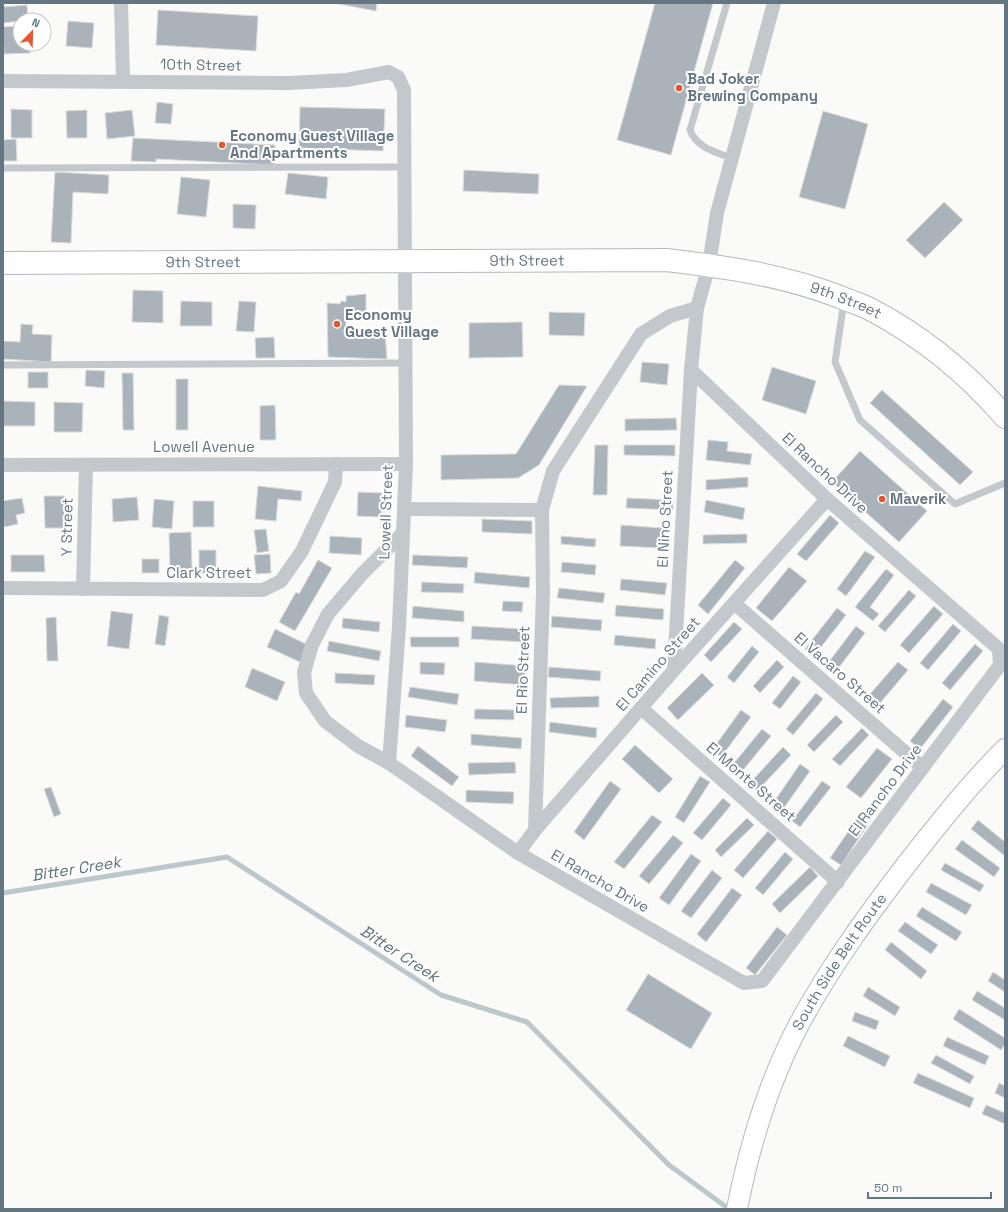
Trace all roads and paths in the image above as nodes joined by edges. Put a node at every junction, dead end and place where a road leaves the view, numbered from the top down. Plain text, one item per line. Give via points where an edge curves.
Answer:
1 (121, 3) edge
2 (726, 3) edge
3 (774, 3) edge
4 (398, 76) joint
5 (122, 81) junction
6 (3, 82) edge
7 (731, 158) junction
8 (404, 167) junction
9 (3, 168) edge
10 (404, 262) junction
11 (3, 263) edge
12 (709, 265) junction
13 (844, 299) junction
14 (697, 308) junction
15 (405, 363) junction
16 (3, 365) edge
17 (691, 370) junction
18 (1005, 417) edge
19 (336, 464) junction
20 (406, 464) junction
21 (3, 465) edge
22 (86, 465) junction
23 (1005, 483) edge
24 (827, 500) junction
25 (404, 509) junction
26 (542, 510) junction
27 (403, 533) junction
28 (3, 588) edge
29 (83, 589) junction
30 (734, 603) junction
31 (674, 670) junction
32 (641, 708) junction
33 (1005, 749) edge
34 (389, 763) junction
35 (924, 768) junction
36 (534, 830) junction
37 (518, 853) junction
38 (838, 882) junction
39 (736, 1209) edge

1 - 5 street
2 - 7 lane via 690,130 701,145
3 - 7 street
4 - 5 street, 10th Street via 389,72 346,80 296,82
4 - 8 street, Lowell Street via 404,90
5 - 6 street, 10th Street
7 - 12 street via 717,213
8 - 9 lane
8 - 10 street, Lowell Street
10 - 11 main road, 9th Street
10 - 12 main road, 9th Street via 666,260
10 - 15 street, Lowell Street
12 - 13 main road, 9th Street via 762,274 816,288
12 - 14 street
13 - 18 main road, 9th Street via 868,308 916,337 956,368
13 - 23 lane via 835,362 860,420 955,504
14 - 17 street
14 - 26 street, El Rio Street via 670,316 641,334 553,471
15 - 16 lane
15 - 20 street, Lowell Street
17 - 24 street, El Rancho Drive
17 - 31 street, El Nino Street
19 - 20 street, Lowell Avenue
19 - 22 street, Lowell Avenue
19 - 29 street, Clark Street via 335,482 302,551 281,581 263,590
20 - 25 street, Lowell Street
21 - 22 street, Lowell Avenue
22 - 29 street, Y Street
24 - 30 street, El Camino Street
24 - 35 street, El Rancho Drive via 999,649 1000,665
25 - 26 street
25 - 27 street, Lowell Street
26 - 36 street, El Rio Street via 543,593
27 - 34 street, Lowell Street
27 - 34 street, El Rancho Drive via 362,574 328,614 312,645 304,672 306,692 325,720 358,746
28 - 29 street, Clark Street
30 - 31 street, El Camino Street
30 - 35 street, El Vacaro Street
31 - 32 street, El Camino Street
32 - 36 street, El Camino Street
32 - 38 street, El Monte Street
33 - 39 main road, South Side Belt Route via 949,810 893,882 821,985 796,1030 771,1089 752,1144
34 - 37 street, El Rancho Drive
35 - 38 street, El Rancho Drive
36 - 37 street, El Camino Street
37 - 38 street, El Rancho Drive via 744,983 762,981

